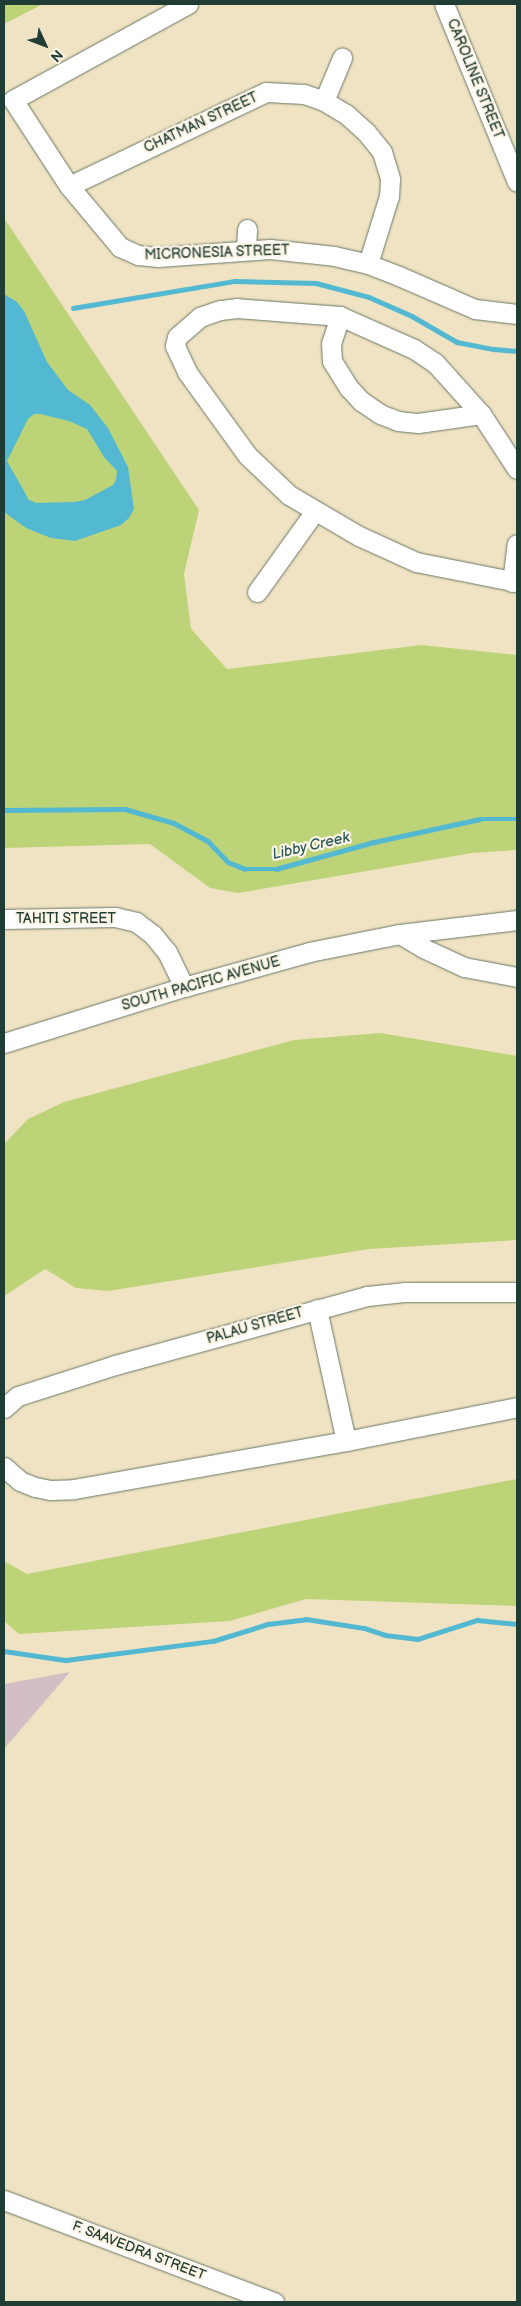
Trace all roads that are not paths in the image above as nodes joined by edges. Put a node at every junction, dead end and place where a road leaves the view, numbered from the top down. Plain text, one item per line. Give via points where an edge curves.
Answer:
1 (188, 4) edge
2 (444, 4) edge
3 (342, 58) dead end
4 (324, 101) junction
5 (517, 182) edge
6 (68, 186) junction
7 (247, 229) dead end
8 (246, 249) junction
9 (368, 264) junction
10 (517, 314) edge
11 (340, 316) junction
12 (481, 414) junction
13 (517, 469) edge
14 (315, 511) junction
15 (517, 544) edge
16 (515, 582) edge
17 (257, 592) dead end
18 (4, 919) edge
19 (517, 920) edge
20 (400, 934) junction
21 (517, 977) edge
22 (184, 987) junction
23 (4, 1043) edge
24 (517, 1292) edge
25 (317, 1309) junction
26 (517, 1407) edge
27 (4, 1408) edge
28 (346, 1441) junction
29 (4, 1467) edge
30 (4, 2200) edge
31 (274, 2302) edge

1 - 6 street, MICRONESIA STREET via 13,100
2 - 5 street, CAROLINE STREET
3 - 4 street
4 - 6 street, CHATMAN STREET via 304,94 266,92
4 - 9 street, CHATMAN STREET via 346,114 366,132 382,152 388,167 389,196
6 - 8 street, MICRONESIA STREET via 107,234 126,251 158,257
7 - 8 street
8 - 9 street, MICRONESIA STREET via 305,252
9 - 10 street, MICRONESIA STREET via 475,309
11 - 12 street via 414,349 435,363
11 - 12 street via 331,343 332,361 361,401 398,421 418,423
11 - 14 street via 237,308 220,310 200,317 176,337 175,346 186,372 247,455 290,495
12 - 13 street
14 - 16 street via 416,562
14 - 17 street
15 - 16 street
18 - 22 street, TAHITI STREET via 115,917 136,922 167,952
19 - 20 street, SOUTH PACIFIC AVENUE
20 - 21 street via 464,966
20 - 22 street, SOUTH PACIFIC AVENUE via 309,952
22 - 23 street, SOUTH PACIFIC AVENUE
24 - 25 street, PALAU STREET via 388,1292
25 - 27 street, PALAU STREET via 97,1371 18,1396
25 - 28 street
26 - 28 street
28 - 29 street via 74,1489 35,1487 20,1481
30 - 31 street, F. SAAVEDRA STREET

